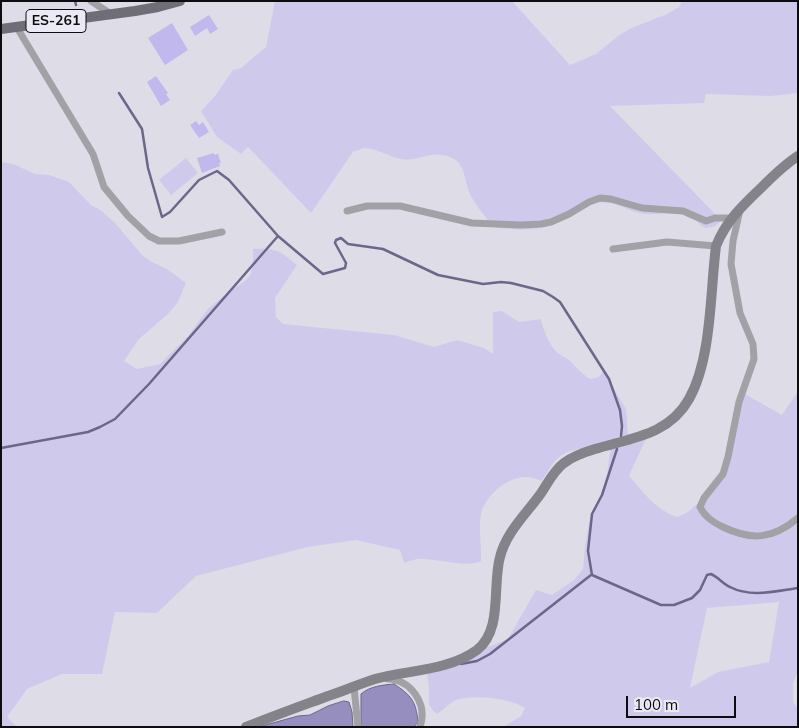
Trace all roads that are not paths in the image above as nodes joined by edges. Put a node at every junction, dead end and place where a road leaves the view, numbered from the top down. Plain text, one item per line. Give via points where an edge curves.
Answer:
1 (91, 1) edge
2 (180, 1) edge
3 (111, 14) junction
4 (16, 26) junction
5 (1, 29) edge
6 (798, 156) edge
7 (741, 208) junction
8 (347, 211) dead end
9 (731, 218) junction
10 (222, 232) dead end
11 (716, 246) junction
12 (613, 249) dead end
13 (798, 518) edge
14 (375, 679) junction
15 (354, 687) junction
16 (246, 727) edge
17 (358, 727) edge
18 (420, 727) edge

1 - 3 street
2 - 3 main road, ES-261
3 - 4 main road, ES-261
4 - 5 main road, ES-261
4 - 10 street via 93,154 101,183 128,216 149,236 160,241 179,241
6 - 7 street via 781,168
7 - 9 street
7 - 13 street via 730,264 740,313 753,344 754,359 739,402 723,474 700,507 708,518 746,536 758,537 780,531
8 - 9 street via 367,206 400,206 472,223 541,224 600,198 642,208 683,211 706,221
9 - 11 street
11 - 12 street via 667,242
11 - 14 street via 703,362 694,388 675,419 649,434 587,451 564,462 556,470 503,548 493,625 478,649 448,664
14 - 15 street
14 - 18 street via 396,679 410,687 421,710
15 - 16 street
15 - 17 street

